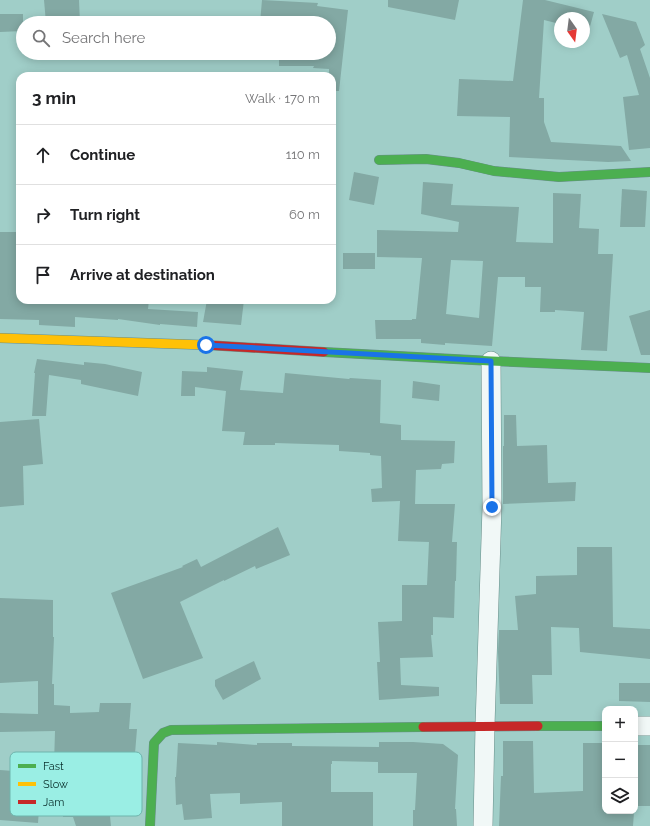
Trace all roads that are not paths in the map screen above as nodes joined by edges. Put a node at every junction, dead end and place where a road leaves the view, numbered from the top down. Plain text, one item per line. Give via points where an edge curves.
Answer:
1 (379, 160) dead end
2 (650, 172) edge
3 (0, 338) edge
4 (491, 361) junction
5 (650, 368) edge
6 (485, 726) junction
7 (602, 726) edge
8 (638, 726) edge
9 (650, 726) edge
10 (150, 826) edge
11 (483, 826) edge

1 - 2 street via 426,159 494,171 559,177
3 - 4 street via 206,345
4 - 5 street
4 - 6 street via 492,507
6 - 7 street
6 - 10 street via 171,730 163,733 154,743
6 - 11 street
8 - 9 street

